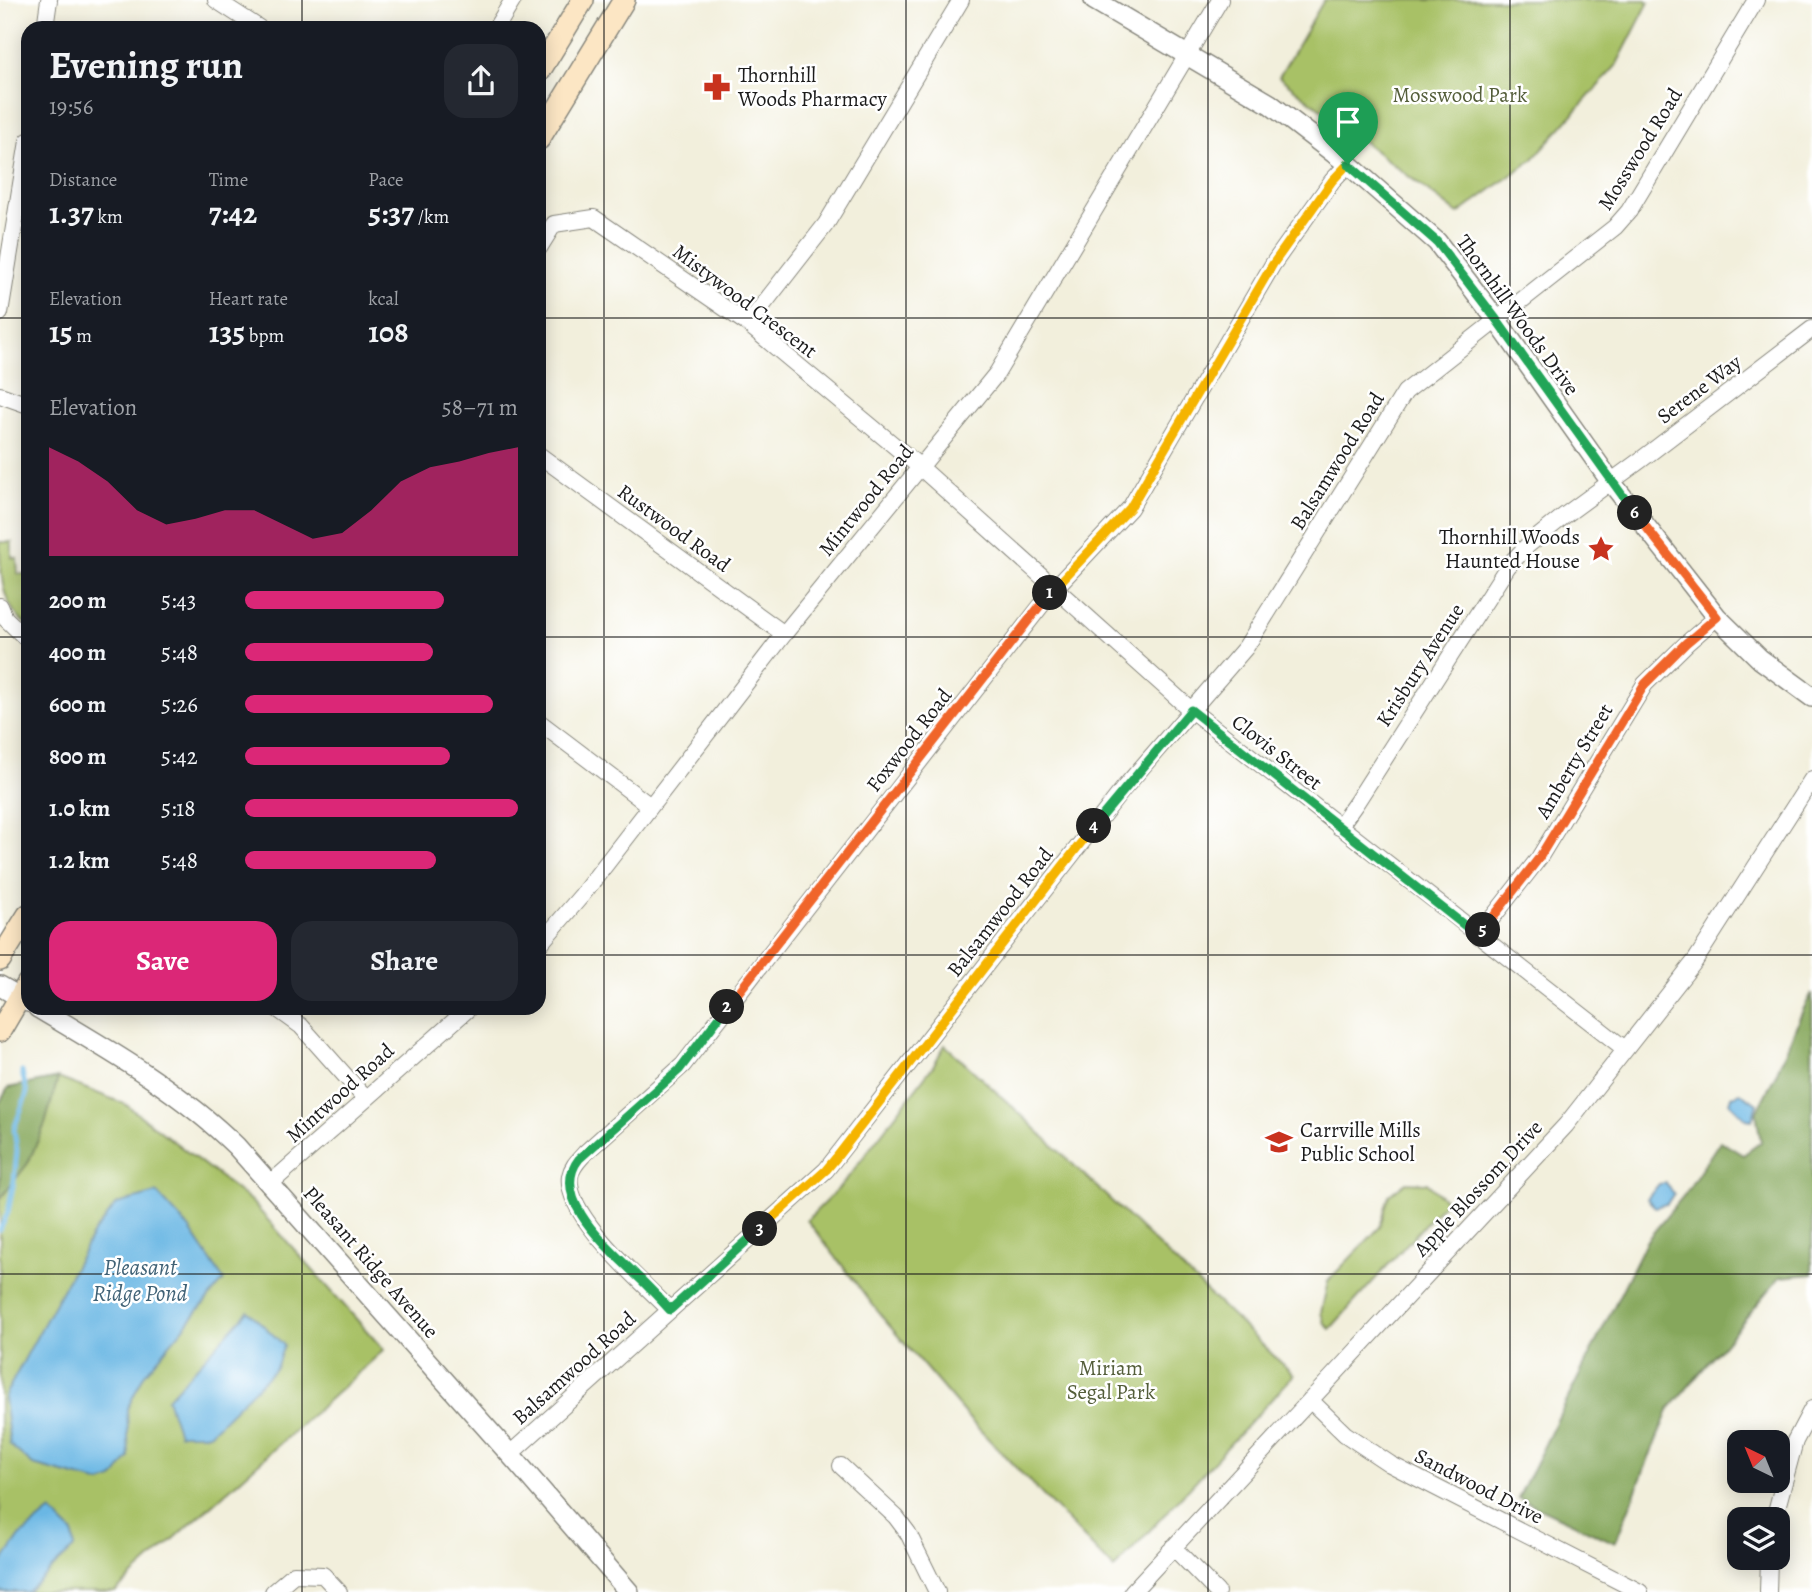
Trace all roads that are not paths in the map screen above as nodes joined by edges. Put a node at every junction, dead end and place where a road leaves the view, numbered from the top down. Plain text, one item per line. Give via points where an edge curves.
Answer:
1 (49, 0) edge
2 (216, 0) edge
3 (513, 0) edge
4 (583, 0) edge
5 (624, 0) edge
6 (961, 0) edge
7 (1094, 0) edge
8 (1220, 0) edge
9 (1756, 0) edge
10 (46, 21) edge
11 (248, 21) edge
12 (500, 21) edge
13 (1187, 55) junction
14 (546, 61) edge
15 (546, 128) edge
16 (1348, 164) junction
17 (21, 193) edge
18 (546, 237) edge
19 (0, 313) edge
20 (1496, 319) junction
21 (748, 324) junction
22 (1812, 329) edge
23 (0, 395) edge
24 (21, 402) edge
25 (546, 460) edge
26 (920, 467) junction
27 (1611, 482) junction
28 (1054, 589) junction
29 (0, 606) edge
30 (1717, 617) junction
31 (21, 633) edge
32 (784, 634) junction
33 (1812, 697) edge
34 (1191, 710) junction
35 (546, 727) edge
36 (1812, 779) edge
37 (650, 806) junction
38 (1339, 827) junction
39 (21, 926) edge
40 (1478, 936) junction
41 (546, 937) edge
42 (0, 960) edge
43 (0, 986) edge
44 (21, 995) edge
45 (21, 1006) edge
46 (54, 1015) edge
47 (286, 1015) edge
48 (461, 1015) edge
49 (0, 1031) edge
50 (1626, 1049) junction
51 (365, 1098) junction
52 (271, 1183) junction
53 (670, 1310) junction
54 (1310, 1400) junction
55 (1812, 1409) edge
56 (510, 1454) junction
57 (841, 1466) dead end
58 (1777, 1507) edge
59 (1173, 1548) junction
60 (1769, 1570) edge
61 (273, 1592) edge
62 (339, 1592) edge
63 (629, 1592) edge
64 (937, 1592) edge
65 (1132, 1592) edge
66 (1217, 1592) edge
67 (1640, 1592) edge
68 (1768, 1592) edge

1 - 10 street
2 - 11 street
3 - 12 street
4 - 14 main road
5 - 15 main road
6 - 21 street via 825,224
7 - 13 street, Thornhill Woods Drive
8 - 13 street, Mintwood Road
9 - 20 street, Mosswood Road via 1629,211 1615,227
13 - 16 street, Thornhill Woods Drive via 1270,104
13 - 26 street, Mintwood Road via 997,373
16 - 20 street, Thornhill Woods Drive via 1437,242
16 - 28 street, Foxwood Road via 1273,264 1130,508
17 - 19 street
18 - 21 street, Mistywood Crescent via 554,224 594,218
20 - 27 street, Thornhill Woods Drive
20 - 34 street, Balsamwood Road via 1405,392 1246,647
21 - 26 street, Mistywood Crescent
22 - 27 street, Serene Way
23 - 24 street
25 - 32 street, Rustwood Road
26 - 28 street, Clovis Street
26 - 32 street, Mintwood Road
27 - 30 street, Thornhill Woods Drive
27 - 38 street, Krisbury Avenue via 1555,523 1508,566
28 - 34 street, Clovis Street
28 - 53 street, Foxwood Road via 682,1065 573,1168 571,1190 583,1217
29 - 31 street
30 - 33 street, Thornhill Woods Drive via 1760,659
30 - 40 street, Amberty Street via 1645,684 1539,858
32 - 37 street, Mintwood Road
34 - 38 street, Clovis Street
34 - 53 street, Balsamwood Road via 1124,788 826,1170
35 - 37 street
36 - 50 street, Apple Blossom Drive via 1695,961
37 - 41 street, Mintwood Road
38 - 40 street, Clovis Street
39 - 42 main road
40 - 50 street, Clovis Street
43 - 44 street, Pleasant Ridge Avenue
45 - 49 main road
46 - 52 street, Pleasant Ridge Avenue via 185,1102 221,1131
47 - 51 street
48 - 51 street, Mintwood Road
50 - 54 street, Apple Blossom Drive via 1566,1125
51 - 52 street, Mintwood Road
52 - 56 street, Pleasant Ridge Avenue
53 - 56 street, Balsamwood Road
54 - 59 street, Apple Blossom Drive
54 - 67 street, Sandwood Drive via 1345,1434 1390,1464
55 - 58 street via 1795,1441
56 - 63 street, Pleasant Ridge Avenue
57 - 64 street via 890,1509
59 - 65 street, Apple Blossom Drive
59 - 66 street
60 - 68 street
61 - 62 street via 294,1573 323,1575

